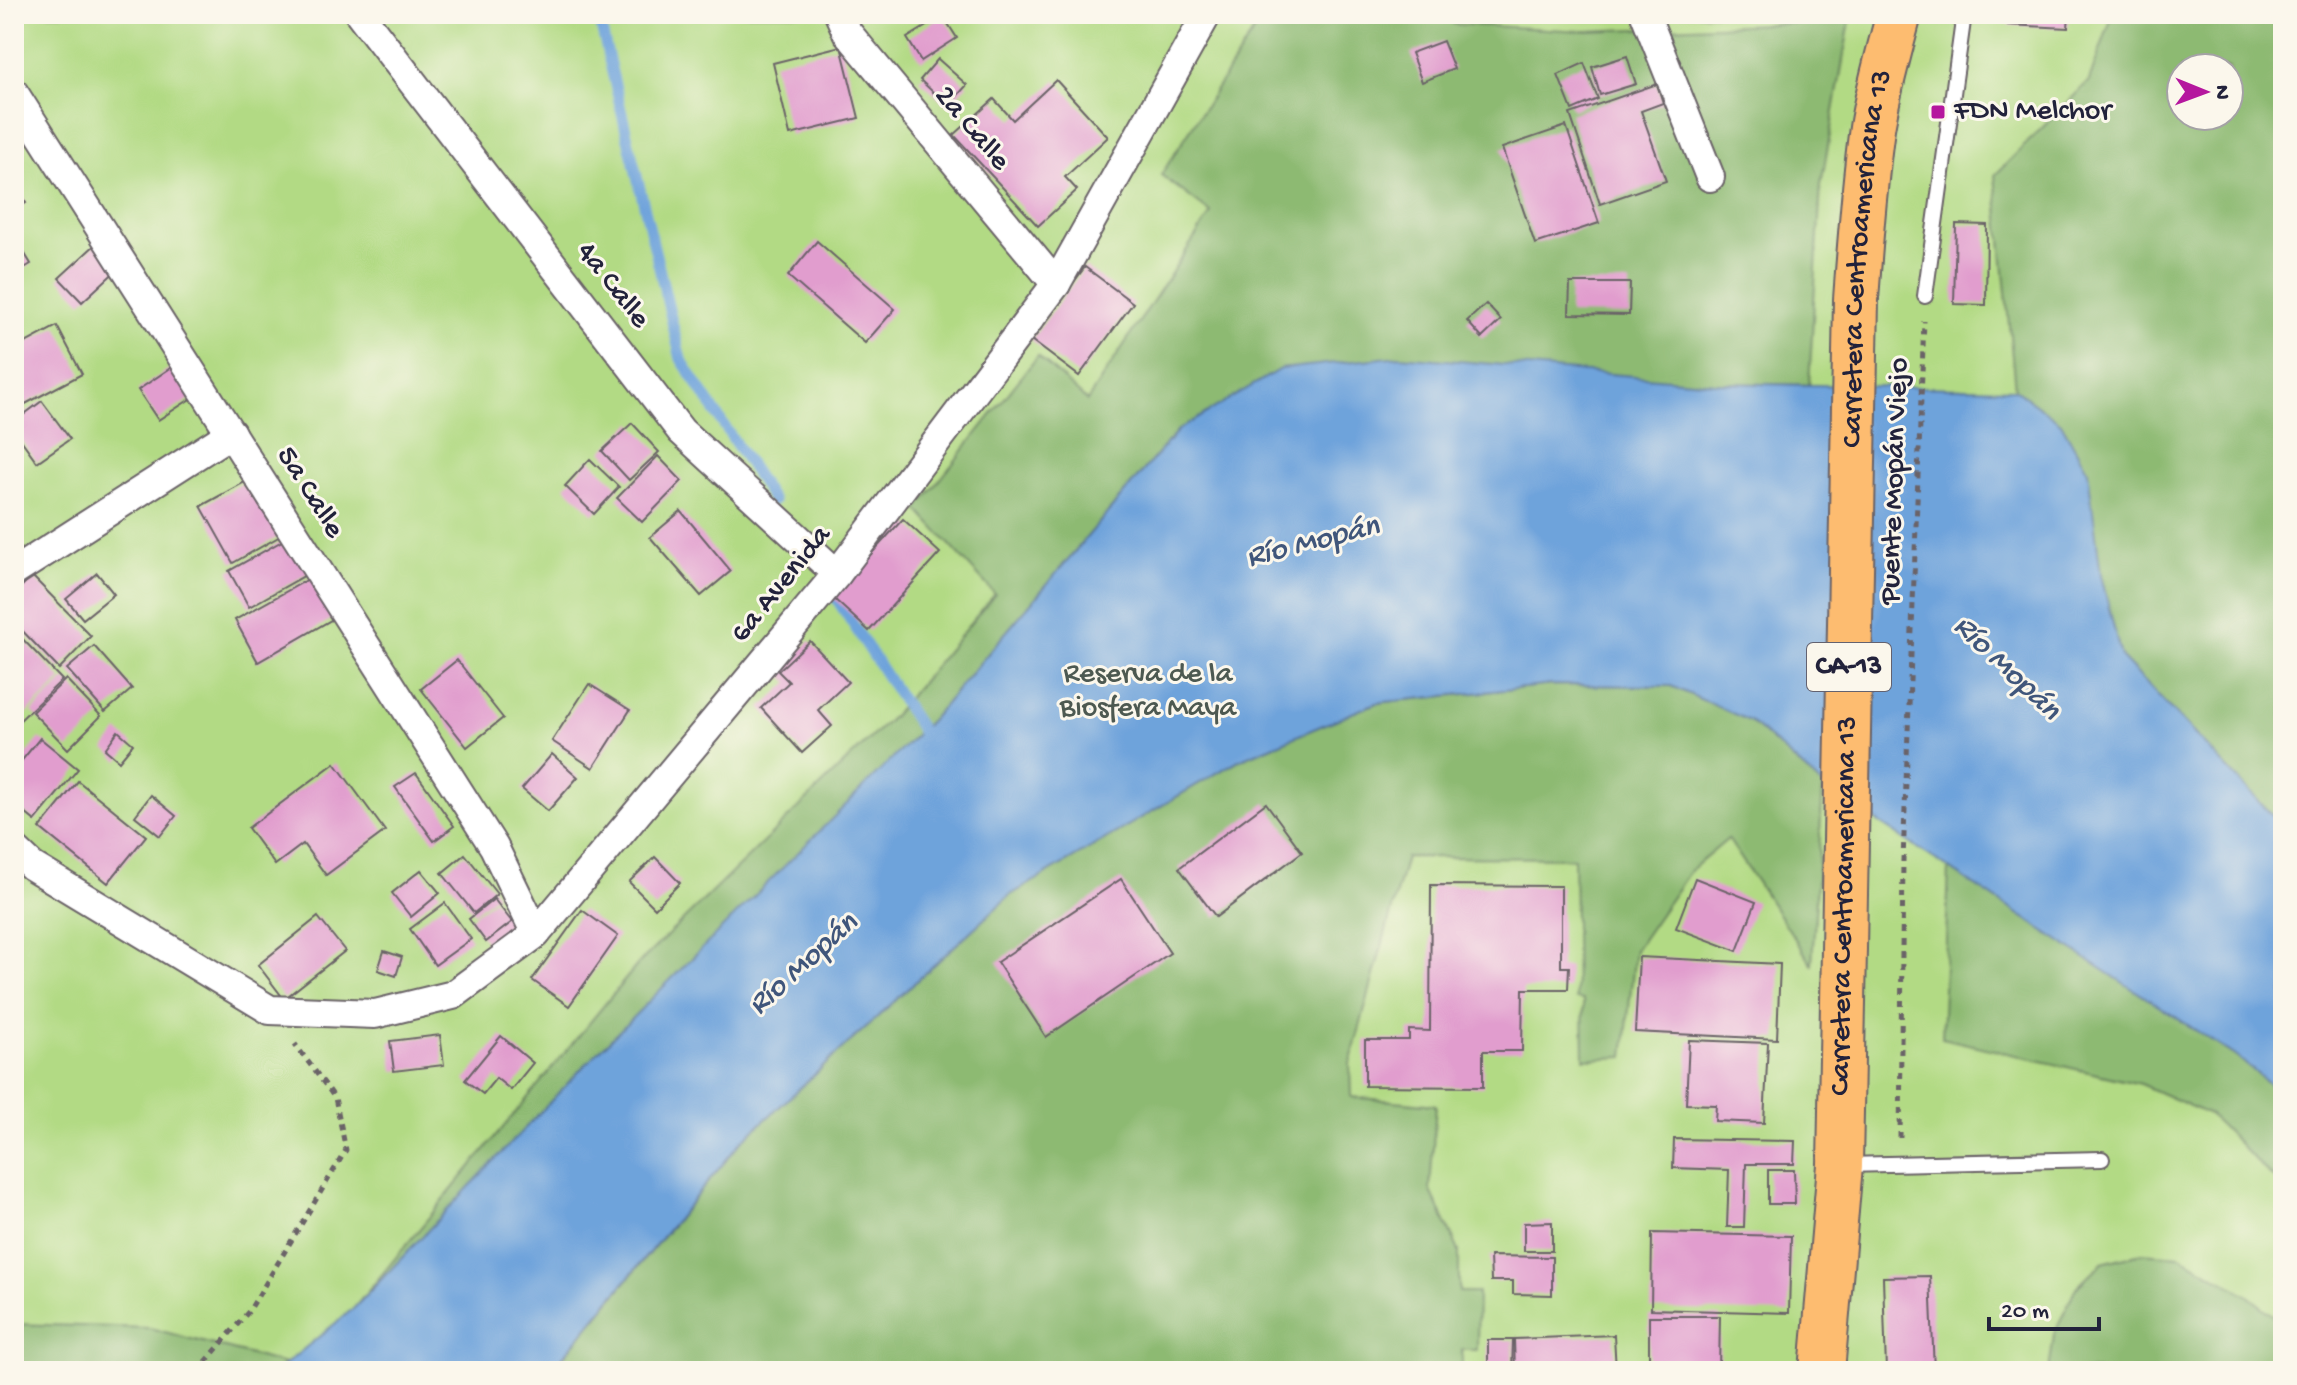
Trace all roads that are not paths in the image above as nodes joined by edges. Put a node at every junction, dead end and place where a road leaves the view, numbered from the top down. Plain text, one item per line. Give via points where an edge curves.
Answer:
1 (360, 14) edge
2 (839, 14) edge
3 (1207, 14) edge
4 (1645, 14) edge
5 (1899, 14) edge
6 (1964, 14) edge
7 (14, 93) edge
8 (1710, 177) dead end
9 (1056, 284) junction
10 (1925, 296) road end
11 (231, 433) junction
12 (14, 572) edge
13 (837, 574) junction
14 (14, 849) edge
15 (536, 934) junction
16 (2102, 1159) dead end
17 (1840, 1165) junction
18 (1821, 1370) edge

1 - 13 street, 4a Calle via 681,431
2 - 9 street, 2a Calle via 847,32
3 - 9 street, 6a Avenida
4 - 8 street
5 - 17 highway, Carretera Centroamericana 13 / CA-13 via 1872,125 1856,300
6 - 10 lane
7 - 11 street, 5a Calle
9 - 13 street, 6a Avenida
11 - 12 street
11 - 15 street, 5a Calle via 494,847
13 - 15 street, 6a Avenida
14 - 15 street, 6a Avenida via 32,866 270,1010 375,1014 453,995
16 - 17 lane
17 - 18 highway, Carretera Centroamericana 13 / CA-13

